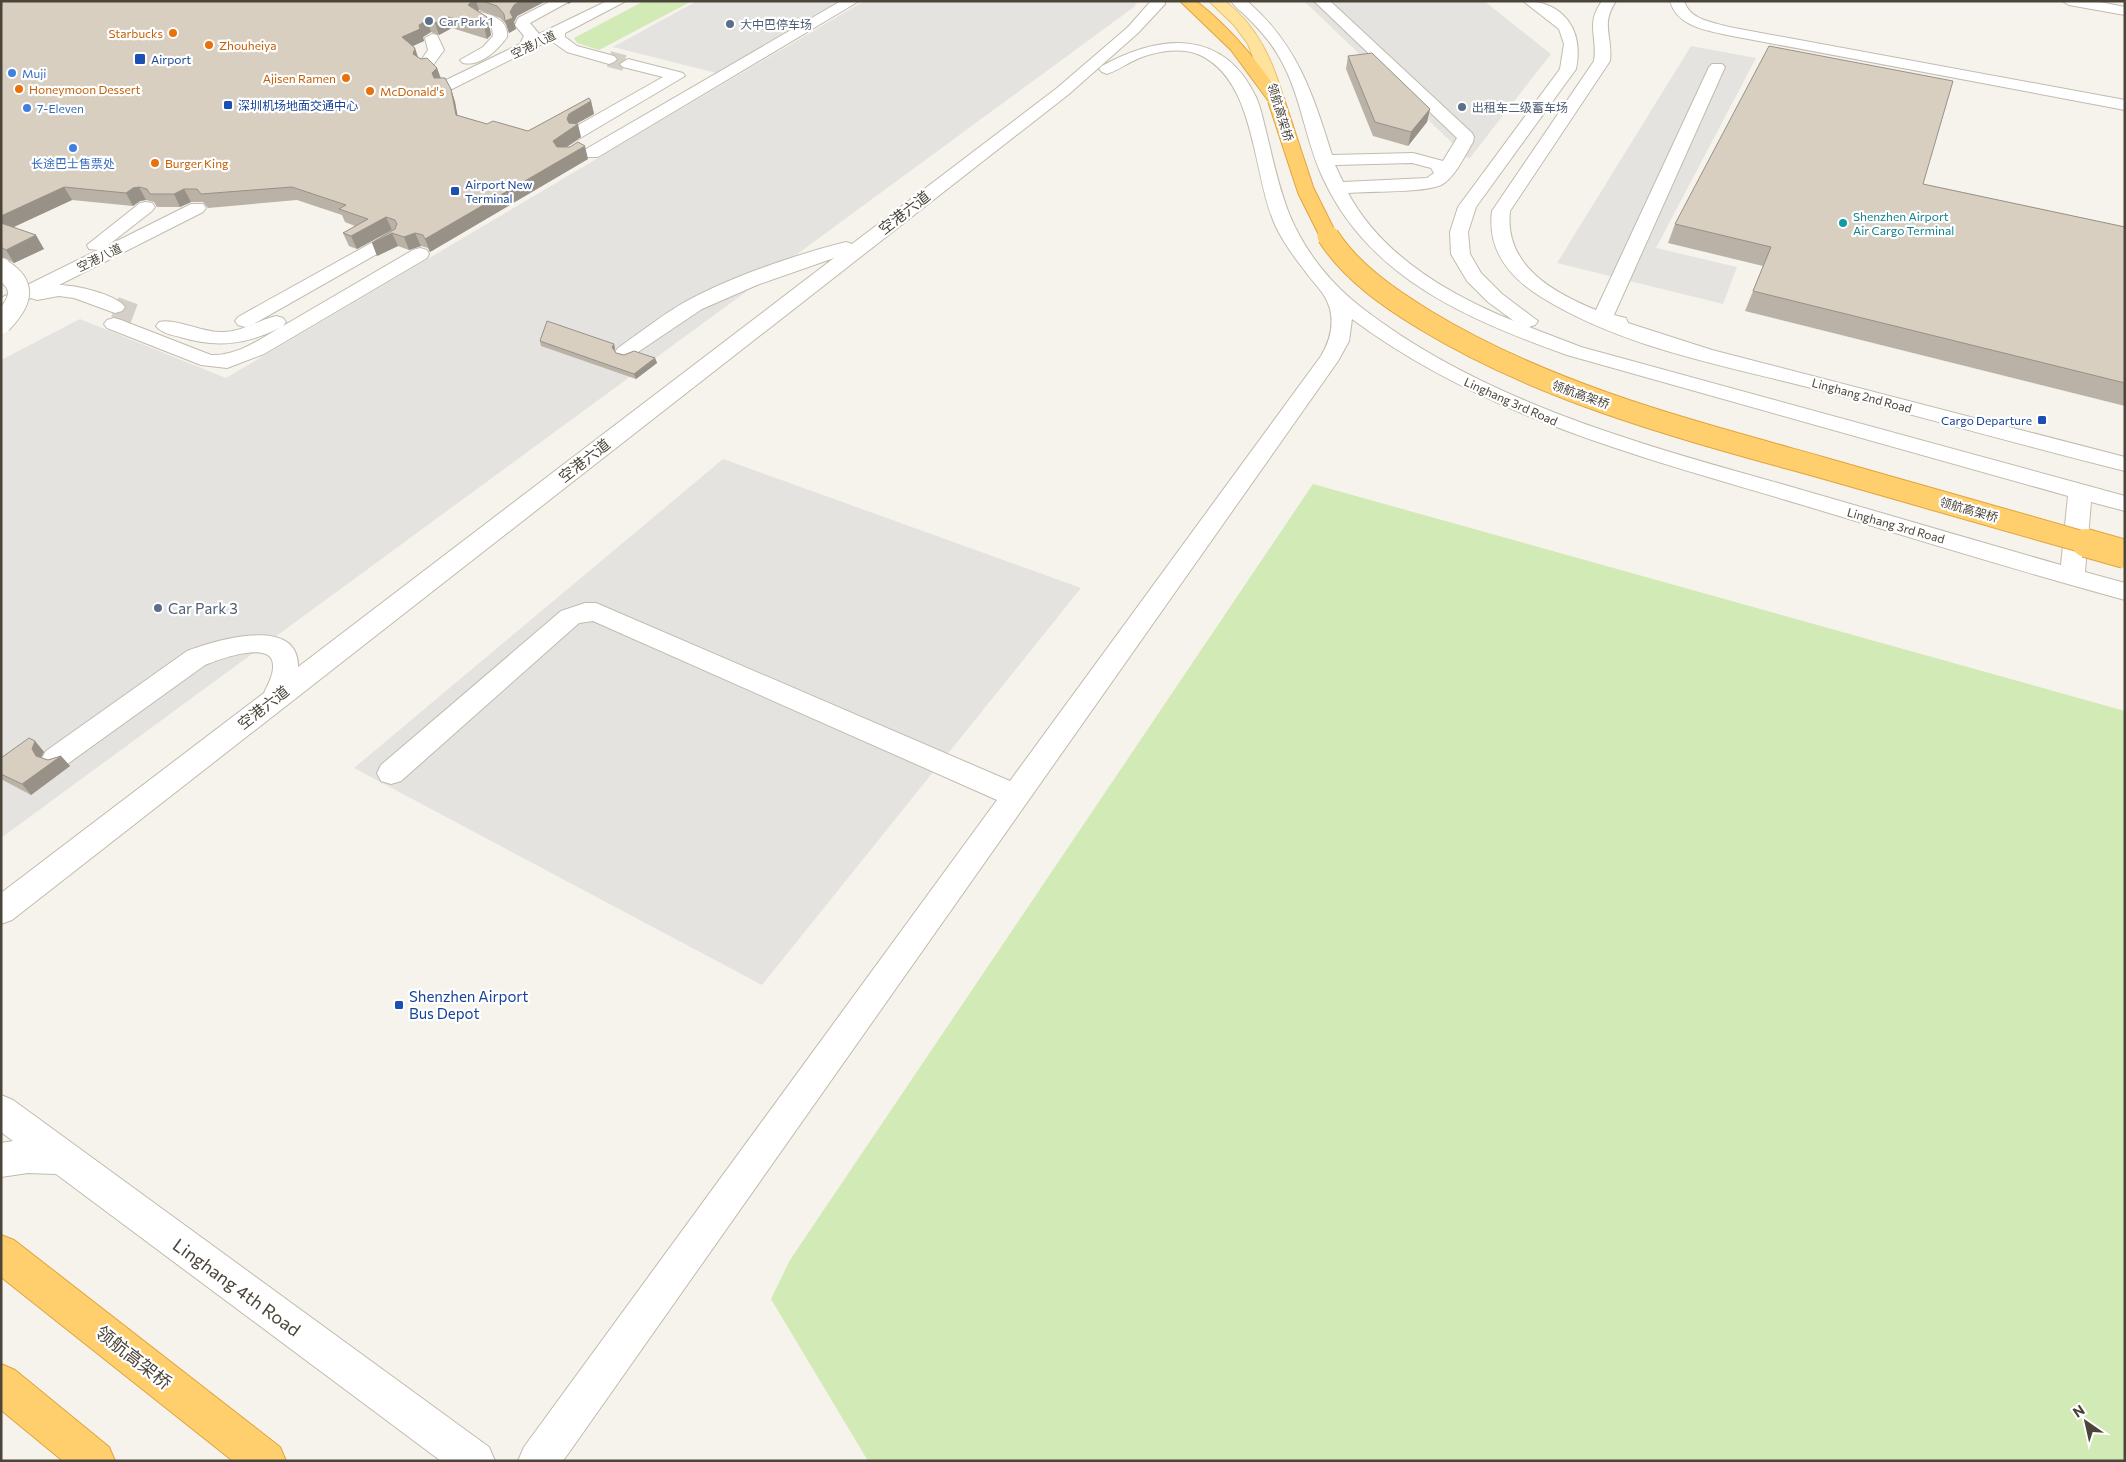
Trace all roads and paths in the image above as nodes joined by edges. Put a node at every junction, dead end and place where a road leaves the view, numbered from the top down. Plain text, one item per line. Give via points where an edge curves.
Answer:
1 (547, 1) edge
2 (563, 1) edge
3 (600, 1) edge
4 (619, 1) edge
5 (852, 1) edge
6 (1158, 1) edge
7 (1187, 1) edge
8 (1216, 1) edge
9 (1238, 1) edge
10 (1322, 1) edge
11 (1530, 1) edge
12 (1676, 1) edge
13 (2070, 1) edge
14 (1601, 3) edge
15 (2125, 10) edge
16 (480, 16) edge
17 (576, 22) junction
18 (499, 31) junction
19 (558, 32) junction
20 (432, 38) edge
21 (526, 47) junction
22 (609, 59) tunnel mouth
23 (628, 64) tunnel mouth
24 (1717, 67) dead end
25 (436, 76) junction
26 (722, 77) junction
27 (1063, 91) junction
28 (1276, 100) junction
29 (2125, 105) edge
30 (1308, 106) junction
31 (1252, 109) junction
32 (549, 149) edge
33 (592, 153) dead end
34 (566, 154) edge
35 (1456, 155) junction
36 (1422, 159) junction
37 (1325, 160) junction
38 (1443, 174) junction
39 (1336, 188) junction
40 (146, 207) edge
41 (178, 207) edge
42 (198, 208) edge
43 (1354, 218) junction
44 (1284, 224) junction
45 (392, 238) edge
46 (868, 240) junction
47 (86, 263) junction
48 (1, 269) edge
49 (39, 290) junction
50 (1334, 294) junction
51 (5, 304) edge
52 (134, 314) tunnel mouth
53 (1602, 319) junction
54 (1, 323) edge
55 (180, 332) junction
56 (625, 352) edge
57 (1637, 368) junction
58 (1965, 422) junction
59 (2125, 448) edge
60 (1942, 453) junction
61 (2125, 464) edge
62 (2080, 492) junction
63 (2125, 504) edge
64 (2030, 527) junction
65 (2125, 542) edge
66 (2125, 554) edge
67 (2072, 576) junction
68 (2125, 592) edge
69 (274, 699) junction
70 (56, 758) edge
71 (391, 773) dead end
72 (1016, 796) junction
73 (1, 910) edge
74 (1, 1110) edge
75 (62, 1158) junction
76 (1, 1160) edge
77 (1, 1253) edge
78 (1, 1384) edge
79 (95, 1461) edge
80 (266, 1461) edge
81 (475, 1461) edge
82 (538, 1461) edge

1 - 18 street
2 - 21 street via 523,21 522,25 532,35
3 - 17 street
4 - 17 street, 空港八道
5 - 26 street
6 - 27 street, 空港六道 via 1133,30
7 - 28 highway via 1224,34
8 - 28 main road, 领航高架桥 via 1253,39 1263,56
9 - 30 street via 1270,32 1284,52
10 - 35 street via 1461,131 1466,137 1465,142
11 - 57 street via 1566,27 1572,38 1573,51 1568,69 1467,207 1458,243 1476,280 1498,301 1553,336
12 - 29 street via 1677,8 1684,15 1727,31
13 - 15 street
14 - 53 street, Linghang 2nd Road via 1598,22 1605,50 1602,61 1509,197 1501,211 1498,226 1508,256 1519,270 1558,299
16 - 18 street
17 - 19 street, 空港八道
18 - 25 street via 488,50
19 - 21 street, 空港八道
19 - 22 street via 557,38 566,46
20 - 25 street via 436,50
21 - 25 street, 空港八道
23 - 32 street via 677,76
24 - 53 street
26 - 33 street
26 - 34 street via 676,91
27 - 31 street, Linghang 3rd Road via 1132,54 1160,46 1177,46 1194,48 1223,63 1244,88
27 - 46 street, 空港六道
28 - 64 highway, 领航高架桥, bridge via 1314,213 1333,243 1393,300 1441,332 1537,378 1600,402
30 - 31 street
30 - 37 street
31 - 44 street, Linghang 3rd Road via 1275,202
35 - 36 street
35 - 38 street
36 - 37 street
36 - 38 street via 1438,165
37 - 39 street
38 - 39 street via 1427,183
39 - 43 street
40 - 49 street
41 - 47 street
42 - 47 street, 空港八道
43 - 44 street via 1349,230 1331,237 1302,234
43 - 57 street via 1404,270 1458,303 1537,338
44 - 50 street, Linghang 3rd Road
45 - 55 street via 244,321 218,331
46 - 56 street via 710,298 677,316
46 - 69 street, 空港六道
47 - 49 street, 空港八道
48 - 54 street, bridge via 18,284 19,296 14,309
49 - 51 street
49 - 55 street via 216,363 234,360 257,350 416,249 257,332 217,340
50 - 67 street, Linghang 3rd Road via 1387,334 1464,381 1572,428
50 - 72 street via 1342,309 1342,328 1336,349
52 - 55 street
53 - 58 street, Linghang 2nd Road via 1679,346
53 - 59 street, Linghang 2nd Road via 1683,334
57 - 60 street
58 - 60 street via 1964,438
58 - 61 street, Linghang 2nd Road
60 - 62 street
62 - 63 street
62 - 67 street
64 - 65 highway, bridge
64 - 66 highway, 领航高架桥, bridge
67 - 68 street, Linghang 3rd Road
69 - 70 street via 288,671 284,656 270,645 260,643 222,647 196,658
69 - 73 street, 空港六道
71 - 72 street via 570,617 596,612
72 - 82 street
74 - 75 street, Linghang 4th Road
75 - 76 street via 28,1156
75 - 81 street, Linghang 4th Road
77 - 80 highway, 领航高架桥
78 - 79 highway

